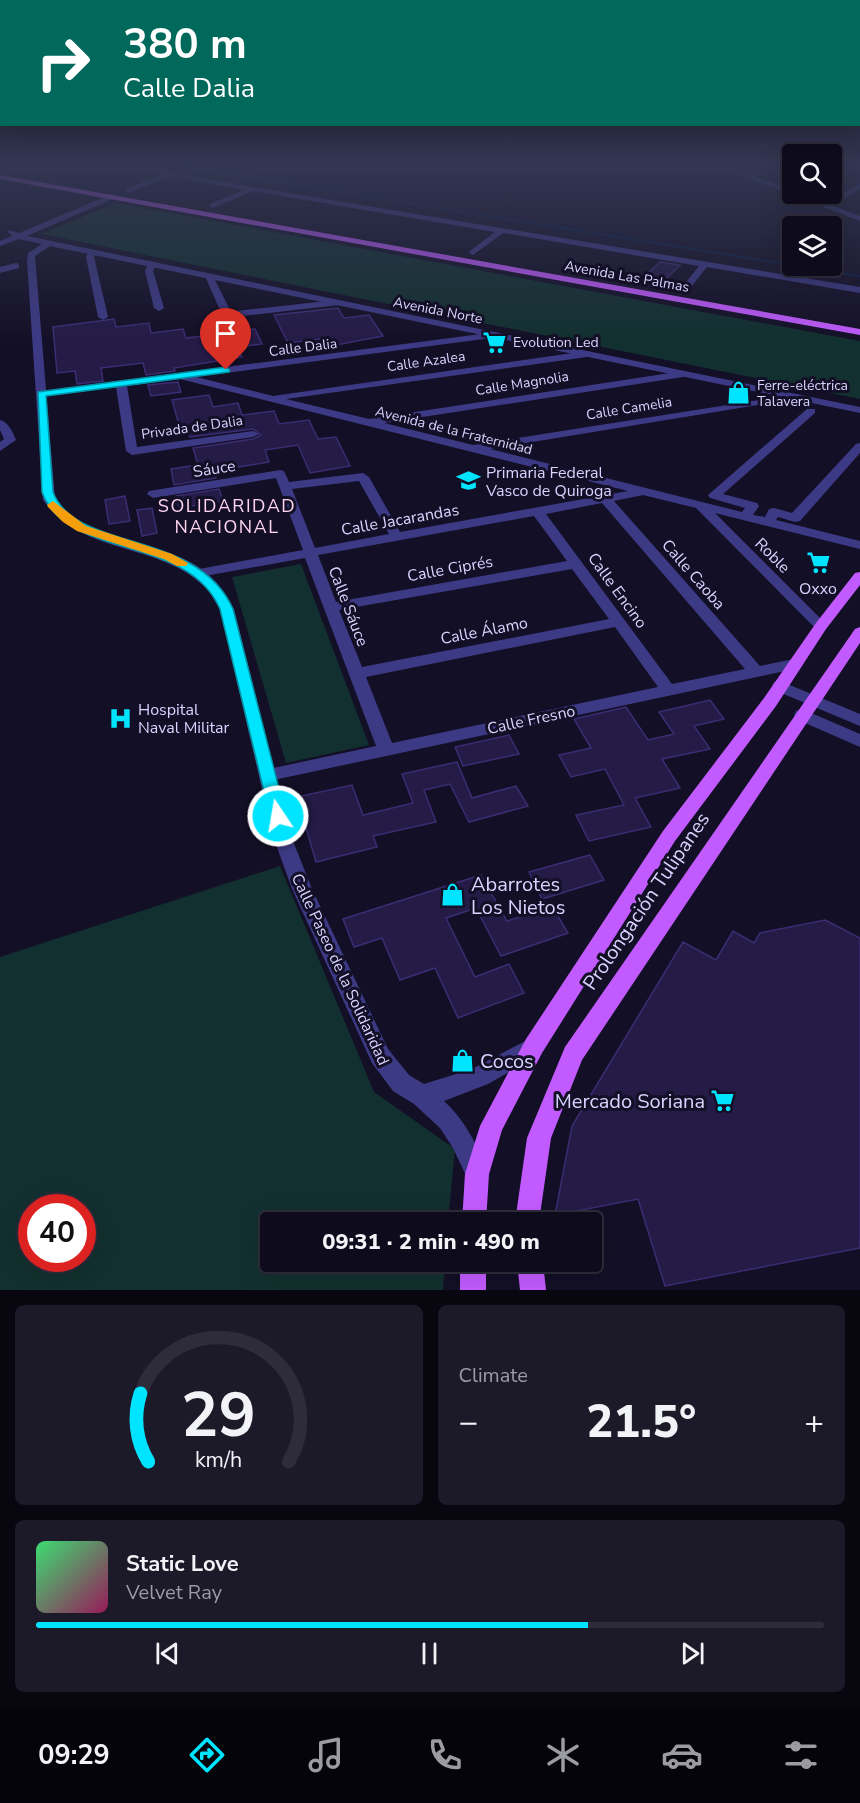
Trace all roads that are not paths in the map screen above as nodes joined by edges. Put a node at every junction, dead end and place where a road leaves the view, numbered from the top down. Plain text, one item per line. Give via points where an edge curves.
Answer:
1 (38, 223) edge
2 (43, 223) edge
3 (275, 223) edge
4 (308, 223) edge
5 (467, 223) edge
6 (503, 229) junction
7 (15, 234) junction
8 (0, 237) edge
9 (49, 243) junction
10 (0, 244) edge
11 (92, 252) junction
12 (473, 253) junction
13 (152, 264) junction
14 (705, 264) junction
15 (16, 266) dead end
16 (0, 270) edge
17 (209, 276) junction
18 (860, 290) edge
19 (683, 291) junction
20 (336, 303) junction
21 (159, 308) dead end
22 (224, 308) dead end
23 (216, 316) dead end
24 (103, 317) dead end
25 (860, 323) edge
26 (860, 332) edge
27 (496, 335) junction
28 (587, 354) junction
29 (683, 374) junction
30 (180, 376) junction
31 (121, 384) junction
32 (41, 394) junction
33 (794, 396) junction
34 (269, 399) junction
35 (860, 410) edge
36 (811, 411) dead end
37 (0, 423) edge
38 (364, 423) junction
39 (253, 434) dead end
40 (860, 446) edge
41 (0, 448) edge
42 (469, 450) junction
43 (282, 480) junction
44 (643, 492) junction
45 (153, 494) dead end
46 (606, 500) junction
47 (701, 506) junction
48 (538, 512) junction
49 (749, 512) junction
50 (771, 518) junction
51 (396, 536) junction
52 (860, 545) edge
53 (310, 553) junction
54 (576, 564) junction
55 (199, 573) junction
56 (860, 576) edge
57 (330, 607) junction
58 (620, 622) junction
59 (821, 626) junction
60 (860, 632) edge
61 (794, 664) junction
62 (756, 672) junction
63 (355, 674) junction
64 (780, 686) junction
65 (668, 690) junction
66 (808, 707) junction
67 (860, 720) edge
68 (860, 741) edge
69 (386, 750) junction
70 (269, 775) junction
71 (534, 1046) junction
72 (422, 1096) junction
73 (477, 1174) junction
74 (475, 1212) edge
75 (528, 1212) edge
76 (473, 1272) edge
77 (531, 1272) edge
78 (473, 1290) edge
79 (533, 1290) edge

1 - 7 street
2 - 7 street
3 - 26 main road, Avenida Las Palmas
4 - 12 main road, Avenida Las Palmas
5 - 6 street
6 - 12 street
6 - 14 street
7 - 8 street
7 - 9 street, Avenida Norte
7 - 10 street
9 - 11 street, Avenida Norte
9 - 32 street, Calle Paseo de la Solidaridad via 31,255
11 - 13 street, Avenida Norte
11 - 24 street
12 - 19 main road, Avenida Las Palmas
13 - 17 street, Avenida Norte
13 - 21 street via 149,271
14 - 18 street
14 - 19 street
15 - 16 street
17 - 20 street, Avenida Norte
17 - 22 street
19 - 25 main road, Avenida Las Palmas
20 - 23 street
20 - 27 street, Avenida Norte
27 - 28 street, Avenida Norte
27 - 30 street, Calle Dalia
28 - 29 street, Avenida Norte
28 - 34 street, Calle Azalea
29 - 33 street, Avenida Norte
29 - 38 street, Calle Magnolia
30 - 31 street, Calle Dalia
30 - 34 street, Avenida de la Fraternidad
31 - 32 street, Calle Dalia
31 - 39 street, Privada de Dalia via 132,451
32 - 55 street, Calle Paseo de la Solidaridad via 47,492 56,510 82,528 168,556
33 - 35 street, Avenida Norte
33 - 42 street, Calle Camelia
34 - 38 street, Avenida de la Fraternidad
36 - 49 street via 714,495
37 - 41 street via 10,440
38 - 42 street, Avenida de la Fraternidad
40 - 50 street via 795,518
42 - 44 street, Avenida de la Fraternidad
43 - 45 street, Sáuce
43 - 51 street, Sáuce via 363,477
43 - 53 street, Calle Sáuce
44 - 46 street, Calle Jacarandas
44 - 47 street, Avenida de la Fraternidad
46 - 48 street, Calle Jacarandas
46 - 62 street, Calle Caoba
47 - 49 street, Avenida de la Fraternidad
47 - 59 street, Roble
48 - 51 street, Calle Jacarandas
48 - 54 street, Calle Encino
49 - 50 street
50 - 52 street
51 - 53 street, Calle Jacarandas
53 - 55 street, Calle Jacarandas
53 - 57 street, Calle Sáuce
54 - 57 street, Calle Ciprés
54 - 58 street, Calle Encino
55 - 70 street, Calle Paseo de la Solidaridad via 227,609
56 - 59 main road, Prolongación Tulipanes
57 - 63 street, Calle Sáuce
58 - 63 street, Calle Álamo
58 - 65 street, Calle Encino
59 - 61 main road, Prolongación Tulipanes
60 - 66 main road, Prolongación Tulipanes
61 - 62 street, Calle Fresno
61 - 64 main road, Prolongación Tulipanes
62 - 65 street, Calle Fresno
63 - 69 street, Calle Sáuce
64 - 66 street
64 - 71 main road, Prolongación Tulipanes via 669,836
65 - 69 street, Calle Fresno
66 - 67 street
66 - 68 street
66 - 75 main road, Prolongación Tulipanes via 573,1054 539,1138
69 - 70 street, Calle Fresno
70 - 72 street, Calle Paseo de la Solidaridad via 282,836 302,889 364,1023 389,1070
71 - 72 street, Prolongación Tulipanes via 466,1084
71 - 73 main road, Prolongación Tulipanes via 492,1126
72 - 73 street, Calle Paseo de la Solidaridad via 448,1120
73 - 74 main road, Prolongación Tulipanes
76 - 78 main road
77 - 79 main road

